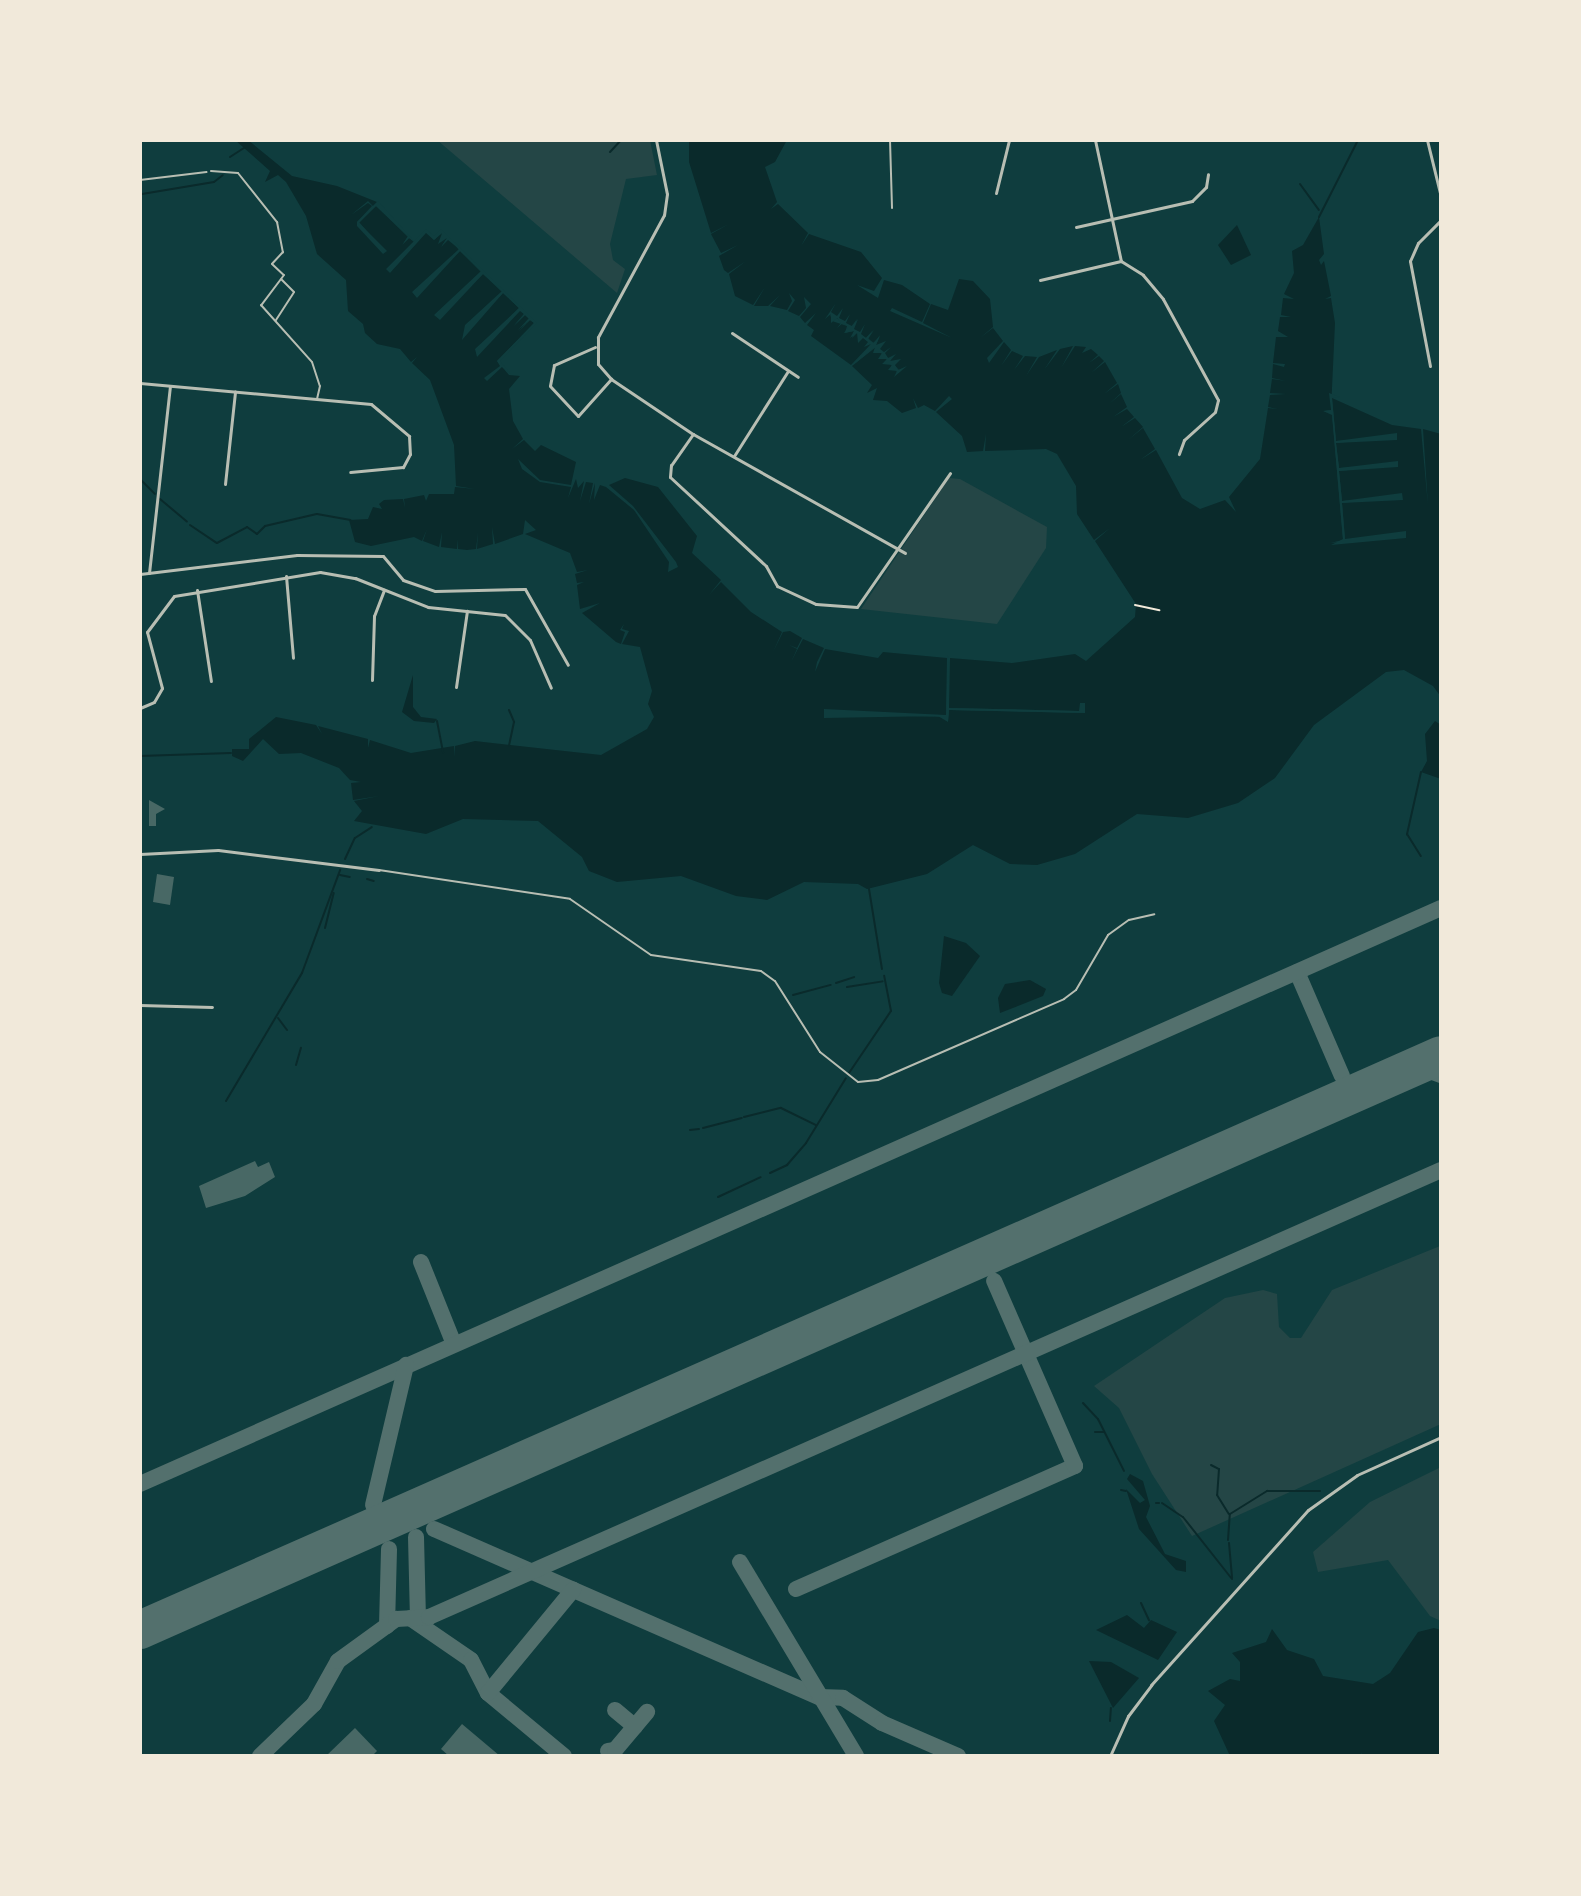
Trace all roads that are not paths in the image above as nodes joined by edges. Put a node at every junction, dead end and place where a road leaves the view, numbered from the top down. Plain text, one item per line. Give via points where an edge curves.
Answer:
1 (656, 140) edge
2 (890, 140) edge
3 (1009, 140) edge
4 (1095, 140) edge
5 (1427, 140) edge
6 (1208, 174) dead end
7 (140, 180) edge
8 (996, 193) dead end
9 (1441, 197) edge
10 (892, 208) dead end
11 (1112, 219) junction
12 (1441, 220) edge
13 (1076, 227) dead end
14 (1121, 261) junction
15 (281, 279) junction
16 (1040, 280) dead end
17 (275, 321) junction
18 (732, 333) dead end
19 (596, 347) junction
20 (1430, 366) dead end
21 (788, 371) junction
22 (798, 377) dead end
23 (611, 379) junction
24 (140, 383) edge
25 (170, 386) junction
26 (235, 392) junction
27 (317, 399) junction
28 (693, 434) junction
29 (1179, 454) dead end
30 (734, 456) junction
31 (350, 472) dead end
32 (950, 473) dead end
33 (225, 484) dead end
34 (903, 552) junction
35 (149, 573) junction
36 (140, 574) edge
37 (286, 576) junction
38 (197, 588) junction
39 (384, 590) junction
40 (467, 611) junction
41 (293, 658) dead end
42 (568, 665) dead end
43 (372, 680) dead end
44 (211, 681) dead end
45 (456, 687) dead end
46 (551, 688) dead end
47 (140, 708) edge
48 (140, 854) edge
49 (379, 870) joint
50 (1154, 914) dead end
51 (140, 1005) edge
52 (212, 1007) dead end
53 (1441, 1437) edge
54 (1110, 1756) edge

1 - 19 street via 667,194 664,215
2 - 10 lane
3 - 8 street
4 - 11 street
5 - 9 street
6 - 11 street via 1206,187 1192,201
7 - 15 lane via 238,173 277,222 283,252 272,264 284,275
11 - 13 street
11 - 14 street
12 - 20 street via 1418,243 1410,261
14 - 16 street
14 - 29 street via 1143,275 1163,299 1218,400 1215,412 1184,440
15 - 17 lane via 294,292
15 - 17 lane via 261,305
17 - 27 lane via 318,373
18 - 21 street
19 - 23 street via 598,364
19 - 23 street via 554,365 550,386 578,416
21 - 22 street
21 - 30 street
23 - 28 street
24 - 25 street
25 - 26 street
25 - 35 street
26 - 27 street
26 - 33 street
27 - 31 street via 371,404 409,436 410,454 403,467
28 - 30 street
28 - 34 street via 671,465 670,477 766,566 777,586 795,597 857,607
30 - 34 street
32 - 34 street
35 - 36 street
35 - 42 street via 297,555 383,556 403,580 435,591 525,589
37 - 38 street
37 - 39 street via 330,572
37 - 41 street
38 - 44 street
38 - 47 street via 174,596 149,628 147,643 162,688 154,702
39 - 40 street via 422,605
39 - 43 street via 374,616
40 - 45 street
40 - 46 street via 498,613 517,623
48 - 49 street via 218,850
49 - 50 lane via 570,899 651,955 761,971 775,981 810,1040 852,1080 878,1080 1064,999 1076,990 1108,935 1129,920
51 - 52 street
53 - 54 street via 1357,1475 1308,1510 1144,1694

